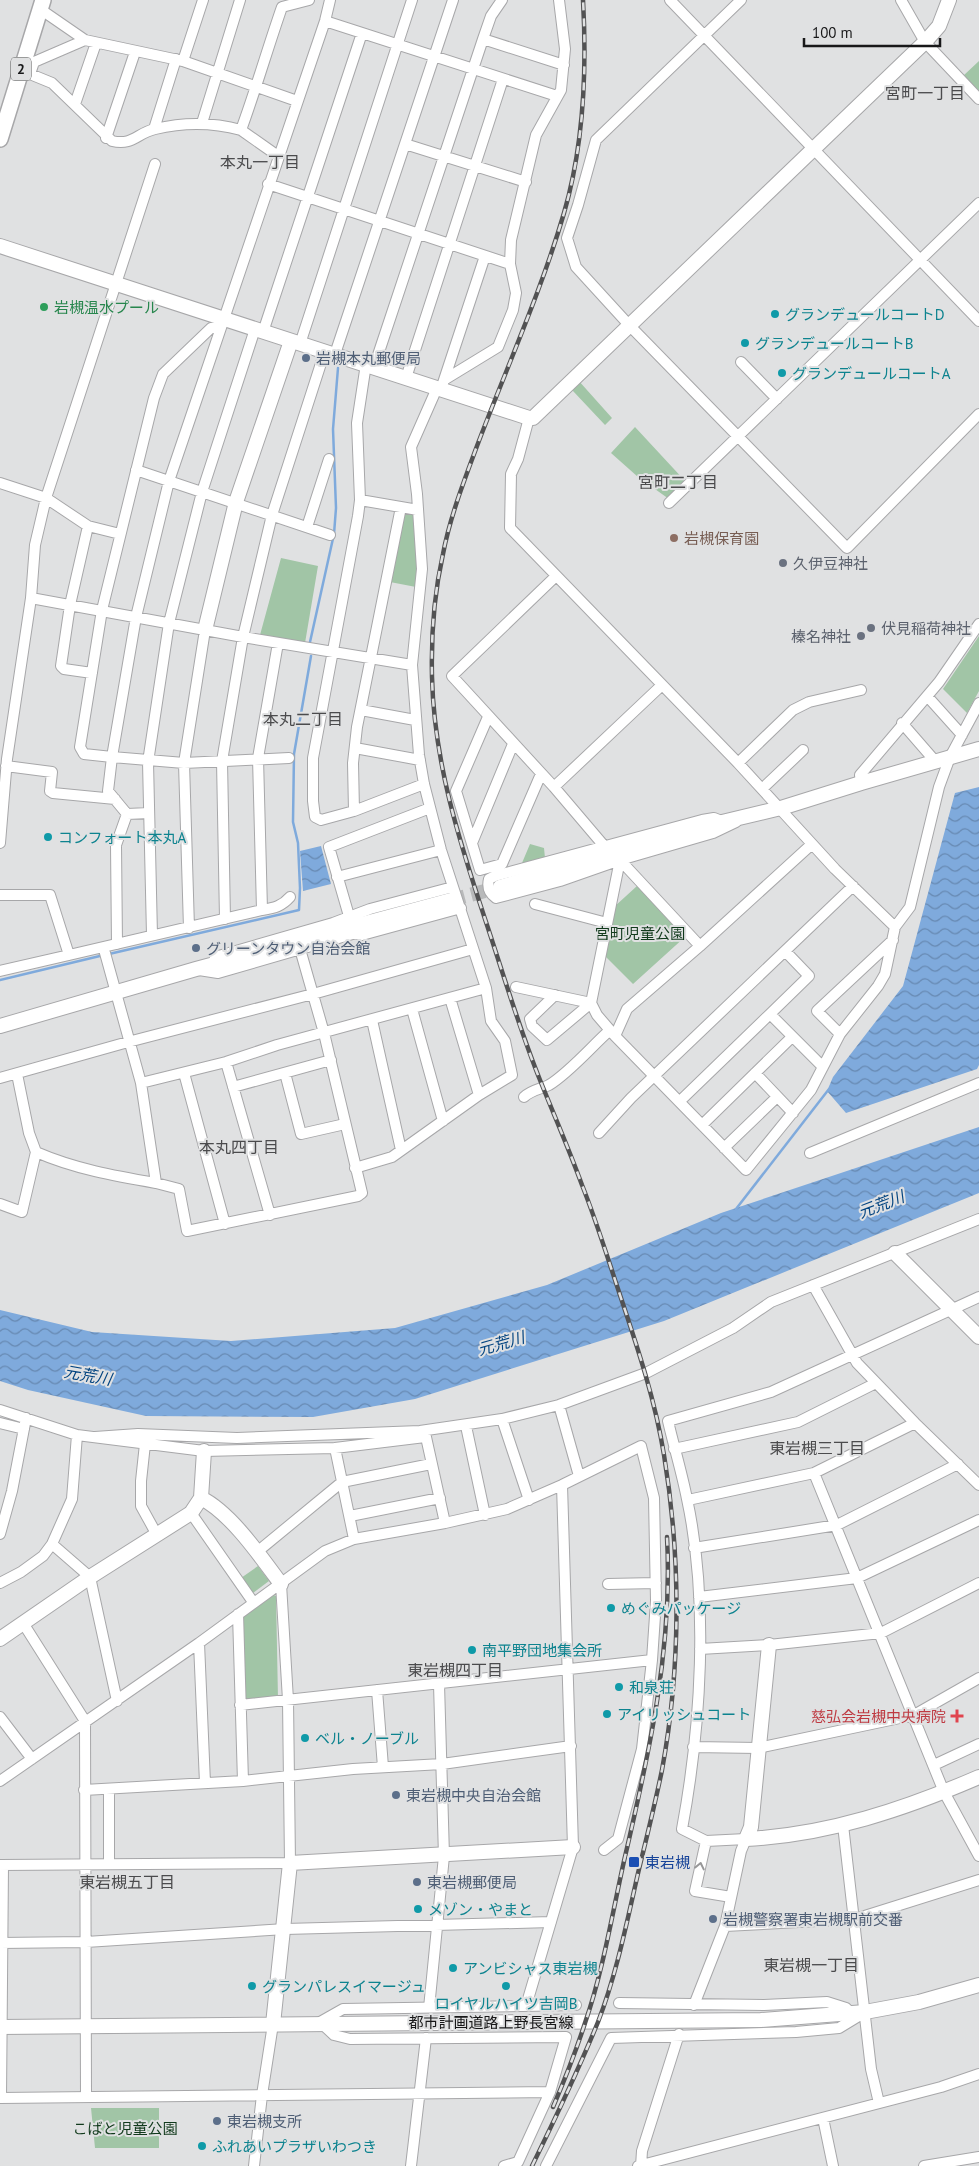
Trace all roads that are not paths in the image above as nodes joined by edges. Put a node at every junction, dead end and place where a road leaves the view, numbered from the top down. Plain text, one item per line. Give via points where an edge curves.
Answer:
1 (203, 0) edge
2 (240, 0) edge
3 (309, 0) edge
4 (330, 0) edge
5 (412, 0) edge
6 (453, 0) edge
7 (502, 0) edge
8 (559, 0) edge
9 (670, 0) edge
10 (741, 0) edge
11 (901, 0) edge
12 (949, 0) edge
13 (42, 4) edge
14 (325, 21) junction
15 (362, 33) junction
16 (703, 35) junction
17 (483, 39) junction
18 (85, 40) junction
19 (924, 42) junction
20 (96, 43) junction
21 (397, 44) junction
22 (135, 52) junction
23 (434, 57) junction
24 (180, 60) junction
25 (564, 65) junction
26 (472, 69) junction
27 (217, 73) junction
28 (503, 79) junction
29 (255, 86) junction
30 (557, 96) junction
31 (979, 99) edge
32 (297, 101) junction
33 (75, 104) junction
34 (202, 123) junction
35 (154, 129) junction
36 (240, 130) junction
37 (106, 138) junction
38 (0, 139) edge
39 (405, 144) junction
40 (814, 148) junction
41 (278, 156) junction
42 (444, 156) junction
43 (155, 164) dead end
44 (475, 166) junction
45 (526, 182) junction
46 (268, 184) junction
47 (307, 197) junction
48 (979, 203) edge
49 (343, 208) junction
50 (380, 220) junction
51 (419, 234) junction
52 (449, 244) junction
53 (0, 246) edge
54 (485, 256) junction
55 (921, 259) junction
56 (510, 264) junction
57 (116, 284) junction
58 (979, 321) edge
59 (223, 322) junction
60 (629, 325) junction
61 (259, 330) junction
62 (295, 343) junction
63 (330, 353) junction
64 (740, 362) dead end
65 (370, 366) junction
66 (406, 378) junction
67 (441, 386) junction
68 (777, 400) junction
69 (979, 414) edge
70 (529, 418) junction
71 (739, 436) junction
72 (329, 459) dead end
73 (136, 470) junction
74 (168, 480) junction
75 (0, 483) edge
76 (202, 492) junction
77 (46, 498) junction
78 (360, 500) junction
79 (236, 502) junction
80 (668, 503) dead end
81 (401, 507) junction
82 (418, 510) junction
83 (272, 515) junction
84 (88, 526) junction
85 (307, 527) junction
86 (120, 534) junction
87 (330, 535) dead end
88 (556, 576) junction
89 (31, 598) junction
90 (70, 605) junction
91 (102, 610) junction
92 (136, 617) junction
93 (169, 623) junction
94 (979, 624) edge
95 (205, 630) junction
96 (243, 637) junction
97 (278, 643) junction
98 (334, 651) junction
99 (372, 659) junction
100 (412, 665) junction
101 (92, 673) junction
102 (662, 685) junction
103 (861, 690) dead end
104 (927, 696) junction
105 (979, 703) edge
106 (361, 710) junction
107 (488, 717) junction
108 (415, 720) junction
109 (902, 723) junction
110 (962, 734) junction
111 (513, 744) junction
112 (355, 748) junction
113 (979, 749) edge
114 (803, 750) dead end
115 (112, 757) junction
116 (950, 757) junction
117 (258, 758) junction
118 (289, 758) dead end
119 (420, 760) junction
120 (222, 761) junction
121 (935, 761) junction
122 (148, 762) junction
123 (184, 763) junction
124 (738, 763) junction
125 (6, 766) junction
126 (541, 774) junction
127 (860, 782) junction
128 (424, 784) junction
129 (554, 787) junction
130 (762, 788) junction
131 (114, 799) junction
132 (430, 808) junction
133 (781, 808) junction
134 (354, 810) junction
135 (149, 813) junction
136 (127, 814) junction
137 (747, 816) junction
138 (722, 822) junction
139 (0, 843) edge
140 (472, 843) junction
141 (812, 844) junction
142 (605, 847) junction
143 (442, 850) junction
144 (620, 860) junction
145 (337, 877) junction
146 (852, 886) junction
147 (500, 887) tunnel mouth
148 (0, 895) edge
149 (290, 896) dead end
150 (455, 898) junction
151 (535, 904) dead end
152 (262, 910) junction
153 (349, 916) junction
154 (225, 919) junction
155 (607, 923) junction
156 (189, 928) junction
157 (895, 928) junction
158 (152, 935) junction
159 (893, 940) junction
160 (117, 944) junction
161 (700, 946) junction
162 (300, 949) junction
163 (473, 949) junction
164 (785, 951) junction
165 (105, 953) dead end
166 (69, 955) junction
167 (0, 971) edge
168 (190, 971) junction
169 (516, 987) dead end
170 (486, 988) junction
171 (114, 992) junction
172 (313, 994) junction
173 (555, 995) junction
174 (450, 998) junction
175 (591, 1003) junction
176 (412, 1009) junction
177 (770, 1014) junction
178 (372, 1020) junction
179 (1, 1023) edge
180 (324, 1033) junction
181 (612, 1033) junction
182 (840, 1034) junction
183 (792, 1037) junction
184 (128, 1042) junction
185 (331, 1060) junction
186 (226, 1062) junction
187 (823, 1067) junction
188 (184, 1073) junction
189 (285, 1073) junction
190 (755, 1073) junction
191 (16, 1074) junction
192 (655, 1076) junction
193 (0, 1078) edge
194 (141, 1083) junction
195 (979, 1083) edge
196 (233, 1088) junction
197 (479, 1095) junction
198 (524, 1097) dead end
199 (777, 1097) junction
200 (680, 1101) junction
201 (793, 1113) junction
202 (443, 1121) junction
203 (345, 1124) junction
204 (702, 1125) junction
205 (599, 1133) dead end
206 (724, 1148) junction
207 (401, 1150) junction
208 (36, 1152) junction
209 (810, 1154) dead end
210 (355, 1168) junction
211 (156, 1183) junction
212 (0, 1204) edge
213 (270, 1215) junction
214 (979, 1219) edge
215 (225, 1224) junction
216 (895, 1253) junction
217 (813, 1285) junction
218 (979, 1297) edge
219 (952, 1310) junction
220 (979, 1336) edge
221 (851, 1355) junction
222 (876, 1382) junction
223 (558, 1405) junction
224 (0, 1410) edge
225 (26, 1418) junction
226 (502, 1419) junction
227 (0, 1423) edge
228 (915, 1423) junction
229 (466, 1426) junction
230 (24, 1429) junction
231 (442, 1429) junction
232 (77, 1435) junction
233 (95, 1437) junction
234 (426, 1437) junction
235 (145, 1444) junction
236 (335, 1448) junction
237 (674, 1449) junction
238 (204, 1451) junction
239 (431, 1464) junction
240 (958, 1464) junction
241 (814, 1473) junction
242 (579, 1476) junction
243 (342, 1482) junction
244 (562, 1485) junction
245 (979, 1485) edge
246 (201, 1498) junction
247 (440, 1498) junction
248 (529, 1500) junction
249 (688, 1500) junction
250 (191, 1513) junction
251 (485, 1515) junction
252 (350, 1516) junction
253 (979, 1520) edge
254 (445, 1523) junction
255 (837, 1525) junction
256 (0, 1534) edge
257 (157, 1535) junction
258 (354, 1539) junction
259 (52, 1544) junction
260 (694, 1548) junction
261 (257, 1552) junction
262 (90, 1577) junction
263 (857, 1578) junction
264 (0, 1583) edge
265 (656, 1583) junction
266 (979, 1583) edge
267 (280, 1584) junction
268 (608, 1584) dead end
269 (699, 1596) junction
270 (252, 1602) junction
271 (238, 1614) junction
272 (23, 1623) junction
273 (881, 1633) junction
274 (0, 1639) edge
275 (199, 1643) junction
276 (769, 1645) junction
277 (700, 1649) junction
278 (652, 1660) junction
279 (568, 1668) junction
280 (979, 1678) edge
281 (439, 1684) junction
282 (376, 1690) junction
283 (288, 1700) junction
284 (117, 1701) junction
285 (240, 1705) junction
286 (914, 1715) junction
287 (0, 1717) edge
288 (85, 1721) junction
289 (979, 1744) edge
290 (571, 1746) junction
291 (693, 1748) junction
292 (758, 1748) junction
293 (32, 1759) junction
294 (442, 1764) junction
295 (934, 1765) junction
296 (383, 1767) junction
297 (290, 1776) junction
298 (979, 1777) edge
299 (0, 1781) edge
300 (243, 1781) junction
301 (205, 1783) junction
302 (109, 1789) junction
303 (84, 1790) junction
304 (944, 1792) junction
305 (843, 1825) junction
306 (746, 1839) junction
307 (706, 1841) junction
308 (573, 1847) junction
309 (604, 1850) dead end
310 (444, 1856) junction
311 (979, 1856) edge
312 (109, 1863) junction
313 (290, 1863) junction
314 (86, 1864) junction
315 (1, 1865) edge
316 (979, 1880) edge
317 (731, 1897) junction
318 (855, 1919) junction
319 (551, 1922) junction
320 (438, 1924) junction
321 (724, 1926) junction
322 (284, 1929) junction
323 (86, 1942) junction
324 (1, 1943) edge
325 (979, 1985) edge
326 (619, 2003) dead end
327 (576, 2005) dead end
328 (694, 2005) junction
329 (526, 2006) junction
330 (429, 2008) junction
331 (865, 2012) junction
332 (851, 2013) junction
333 (320, 2022) junction
334 (273, 2024) junction
335 (85, 2026) junction
336 (1, 2027) edge
337 (679, 2034) junction
338 (426, 2038) junction
339 (979, 2074) edge
340 (421, 2092) junction
341 (550, 2092) junction
342 (262, 2096) junction
343 (86, 2097) junction
344 (1, 2098) edge
345 (879, 2103) junction
346 (824, 2118) junction
347 (979, 2157) edge
348 (254, 2166) edge
349 (411, 2166) edge
350 (504, 2166) edge
351 (546, 2166) edge
352 (640, 2166) edge
353 (833, 2166) edge
354 (924, 2166) edge

1 - 24 street
2 - 27 street
3 - 29 street via 282,7
4 - 14 street
5 - 21 street
6 - 23 street
7 - 17 street via 491,16
8 - 25 street
9 - 16 street
10 - 16 street
11 - 19 street
12 - 19 street via 939,26
13 - 18 street
13 - 38 main road, 2
14 - 15 street
14 - 32 street
15 - 21 street
15 - 47 street
16 - 40 street
16 - 60 street via 596,140 567,238 576,267
17 - 25 street
17 - 26 street
18 - 20 street
18 - 33 street via 34,62 30,74 52,83
19 - 31 street
19 - 40 street
20 - 22 street
20 - 33 street
21 - 23 street
21 - 49 street
22 - 24 street
22 - 37 street
23 - 26 street
23 - 39 street
24 - 27 street
24 - 35 street
25 - 30 street via 561,90
26 - 28 street
26 - 42 street
27 - 29 street
27 - 34 street
28 - 30 street
28 - 44 street
29 - 32 street
29 - 36 street
30 - 45 street via 536,135
32 - 41 street
33 - 37 street
34 - 35 street
34 - 36 street
35 - 37 street via 123,144
36 - 41 street
39 - 42 street
39 - 50 street
40 - 55 street
40 - 60 street
41 - 46 street
42 - 44 street
42 - 51 street
43 - 57 street
44 - 45 street
44 - 52 street
45 - 56 street via 511,240
46 - 47 street
46 - 59 street
47 - 49 street
47 - 61 street
48 - 55 street
49 - 50 street
49 - 62 street
50 - 51 street
50 - 63 street
51 - 52 street
51 - 65 street
52 - 54 street
52 - 66 street
53 - 57 street
54 - 56 street
54 - 67 street
55 - 58 street
55 - 68 street
56 - 67 street via 516,293 513,310 498,347
57 - 59 street
57 - 77 street
59 - 61 street
59 - 73 street via 211,328 163,374
59 - 74 street
60 - 70 street via 533,418
60 - 71 street
61 - 62 street
61 - 76 street
62 - 63 street
62 - 79 street
63 - 65 street
63 - 83 street
64 - 68 street
65 - 66 street
65 - 78 street via 357,423
66 - 67 street
67 - 70 street
67 - 82 street via 411,447
68 - 71 street
69 - 71 street via 847,548
70 - 88 street via 511,474 510,528
71 - 80 street
72 - 85 street
73 - 74 street
73 - 86 street
74 - 76 street
74 - 92 street
75 - 77 street
76 - 79 street
76 - 93 street
77 - 84 street
77 - 89 street via 35,545
78 - 81 street
78 - 98 street
79 - 83 street
79 - 95 street
81 - 82 street
81 - 99 street
82 - 100 street via 422,569
83 - 85 street
83 - 96 street
84 - 86 street
84 - 90 street
85 - 87 street
86 - 91 street
88 - 102 street
88 - 107 street via 452,676
89 - 90 street
89 - 125 street
90 - 91 street
90 - 101 street via 61,666
91 - 92 street
91 - 101 street
92 - 93 street
92 - 115 street
93 - 95 street
93 - 122 street
94 - 104 street
95 - 96 street
95 - 123 street
96 - 97 street
96 - 120 street
97 - 98 street
97 - 117 street
98 - 99 street
98 - 134 street via 313,758 315,817 321,820
99 - 100 street
99 - 106 street
100 - 108 street
101 - 115 street via 80,747 84,754
102 - 124 street
102 - 129 street
103 - 124 street via 809,702 793,710
104 - 109 street
104 - 110 street
105 - 110 street
106 - 108 street
106 - 112 street
107 - 111 street
107 - 140 street via 456,791
108 - 119 street
109 - 121 street
109 - 127 street via 860,775
110 - 116 street
111 - 126 street
111 - 140 street
112 - 119 street
112 - 134 street via 352,764
113 - 116 street
114 - 130 street
115 - 122 street
115 - 131 street via 108,791
116 - 121 street
116 - 157 street via 939,787 910,907
117 - 118 street
117 - 120 street
117 - 152 street
119 - 128 street
120 - 123 street
120 - 154 street
121 - 127 street
122 - 123 street
122 - 135 street
123 - 156 street
124 - 130 street
125 - 131 street via 52,772 50,790 53,793
125 - 139 street
126 - 129 street
126 - 140 street via 502,864 480,870
127 - 133 street
128 - 132 street
128 - 134 street
129 - 142 street
130 - 133 street
131 - 136 street
132 - 143 street
132 - 145 street via 329,847
133 - 137 street
133 - 141 street
135 - 136 street
135 - 158 street
136 - 160 street via 116,845
137 - 138 street
137 - 144 street via 713,833
138 - 142 street via 714,818 702,820
138 - 147 street
141 - 146 street
141 - 161 street
142 - 144 street via 495,876 488,885 490,894 496,898
143 - 145 street
143 - 150 street
144 - 155 street
144 - 161 street
145 - 153 street
146 - 157 street
146 - 164 street
148 - 166 street via 50,896
149 - 152 street via 284,904
150 - 153 street
150 - 162 street via 362,935 356,933
150 - 163 street
150 - 168 street
151 - 155 street
152 - 154 street
153 - 168 street via 216,956
154 - 156 street
155 - 175 street
156 - 158 street
157 - 159 street
158 - 160 street
159 - 182 street via 885,974
159 - 182 street via 817,1010
160 - 166 street
161 - 181 street via 627,1009
162 - 168 street via 218,973
162 - 172 street
163 - 170 street
163 - 172 street
164 - 177 street via 809,976
164 - 192 street
165 - 171 street
166 - 167 street
168 - 171 street
169 - 173 street
170 - 174 street
170 - 197 street via 491,1021 505,1041 512,1074
171 - 179 street
171 - 184 street
172 - 180 street
172 - 184 street
173 - 175 street
173 - 175 street via 530,1019 532,1026 547,1040
174 - 176 street
174 - 197 street
175 - 181 street
176 - 178 street
176 - 202 street
177 - 183 street
177 - 200 street
178 - 180 street
178 - 207 street
180 - 185 street
180 - 186 street
181 - 192 street
181 - 198 street via 559,1077
182 - 187 street
183 - 187 street
183 - 190 street
184 - 191 street
184 - 194 street
185 - 189 street
185 - 203 street
186 - 188 street
186 - 196 street
187 - 201 street via 811,1090
188 - 194 street
188 - 215 street
189 - 196 street
189 - 203 street via 301,1134
190 - 199 street
190 - 204 street
191 - 193 street
191 - 208 street
192 - 200 street
192 - 205 street
194 - 211 street
195 - 209 street
196 - 213 street
197 - 202 street
199 - 201 street
199 - 206 street
200 - 204 street
201 - 206 street via 746,1170
202 - 207 street
203 - 210 street
204 - 206 street
207 - 210 street via 392,1157
208 - 211 street via 87,1170
208 - 212 street via 22,1212
210 - 213 street via 362,1193 358,1196
211 - 215 street via 179,1189 186,1231
213 - 215 street
214 - 216 street
216 - 217 street
216 - 219 street
217 - 221 street
217 - 223 street via 771,1302 733,1328 646,1373
218 - 219 street
219 - 220 street
219 - 221 street
221 - 222 street
221 - 237 street via 771,1392 668,1421
222 - 228 street
222 - 237 street via 798,1422
223 - 226 street
223 - 242 street
224 - 225 street
225 - 230 street
225 - 232 street
226 - 229 street
226 - 248 street
227 - 230 street
228 - 240 street
228 - 241 street
229 - 231 street
229 - 251 street
230 - 256 street
231 - 233 street via 237,1438 138,1434
231 - 234 street
232 - 233 street
232 - 259 street via 72,1499
233 - 235 street
234 - 236 street
234 - 239 street
235 - 238 street
235 - 257 street via 142,1506
236 - 238 street
236 - 243 street
237 - 249 street
238 - 246 street
239 - 243 street
239 - 247 street
240 - 245 street
240 - 255 street
241 - 249 street
241 - 255 street
242 - 244 street
242 - 265 street via 642,1446 654,1498
243 - 252 street
243 - 261 street
244 - 248 street
244 - 279 street
246 - 250 street
246 - 261 street via 214,1504
247 - 252 street
247 - 254 street
248 - 251 street
249 - 260 street
250 - 257 street
250 - 270 street
251 - 254 street
252 - 258 street
253 - 263 street
254 - 258 street
255 - 260 street
255 - 263 street
257 - 262 street
258 - 267 street via 325,1551
259 - 262 street
259 - 264 street via 42,1556
260 - 269 street
261 - 267 street
262 - 272 street
262 - 284 street
263 - 269 street
263 - 273 street
265 - 268 street
265 - 278 street
266 - 273 street
267 - 270 street
267 - 283 street
269 - 277 street
270 - 271 street
271 - 275 street
271 - 285 street
272 - 274 street
272 - 288 street
273 - 276 street
273 - 286 street
275 - 284 street
275 - 301 street
276 - 277 street
276 - 292 street
277 - 291 street
278 - 279 street
278 - 309 street via 642,1749 618,1839
279 - 281 street
279 - 290 street
280 - 286 street
281 - 282 street
281 - 294 street
282 - 283 street
282 - 296 street
283 - 285 street
283 - 297 street
284 - 288 street
285 - 300 street
286 - 292 street
286 - 295 street
287 - 293 street
288 - 293 street
288 - 303 street
289 - 295 street
290 - 294 street
290 - 308 street
291 - 292 street
291 - 307 street via 692,1777 682,1829
292 - 306 street via 751,1827
293 - 299 street
294 - 296 street
294 - 310 street
295 - 304 street
296 - 297 street
297 - 300 street
297 - 313 street
298 - 304 street
300 - 301 street
301 - 302 street
302 - 303 street
302 - 312 street
303 - 314 street
304 - 305 street via 895,1811
304 - 311 street
305 - 306 street
305 - 318 street
306 - 307 street
306 - 317 street
317 -> 307 street via 695,1891
308 - 310 street
308 - 319 street
310 - 313 street
310 - 320 street
312 - 313 street
312 - 314 street
313 - 322 street
314 - 315 street
314 - 323 street
315 - 324 street
316 - 318 street
317 - 321 street
318 - 321 street
318 - 331 street
319 - 320 street
319 - 329 street
320 - 322 street
320 - 330 street
321 - 328 street
322 - 323 street
322 - 334 street
323 - 324 street
323 - 335 street
324 - 336 street
325 - 331 street, 都市計画道路上野長宮線 via 919,2002
326 - 328 street
327 - 329 street
328 - 332 street via 827,2002
329 - 330 street
330 - 333 street via 343,2009
331 - 332 street, 都市計画道路上野長宮線
331 - 337 street via 839,2028
331 - 345 street via 871,2069
332 - 333 street, 都市計画道路上野長宮線 via 672,2022
333 - 334 street, 都市計画道路上野長宮線
333 - 338 street via 334,2035 350,2039
334 - 335 street, 都市計画道路上野長宮線
334 - 342 street
335 - 336 street, 都市計画道路上野長宮線
335 - 343 street
336 - 344 street
337 - 351 street via 610,2038
337 - 352 street
338 - 340 street
338 - 341 street via 566,2037
339 - 345 street via 941,2088
340 - 341 street
340 - 342 street
340 - 349 street
341 - 350 street via 518,2162
342 - 343 street
342 - 348 street
343 - 344 street
345 - 346 street
346 - 352 street
346 - 353 street
347 - 354 street

